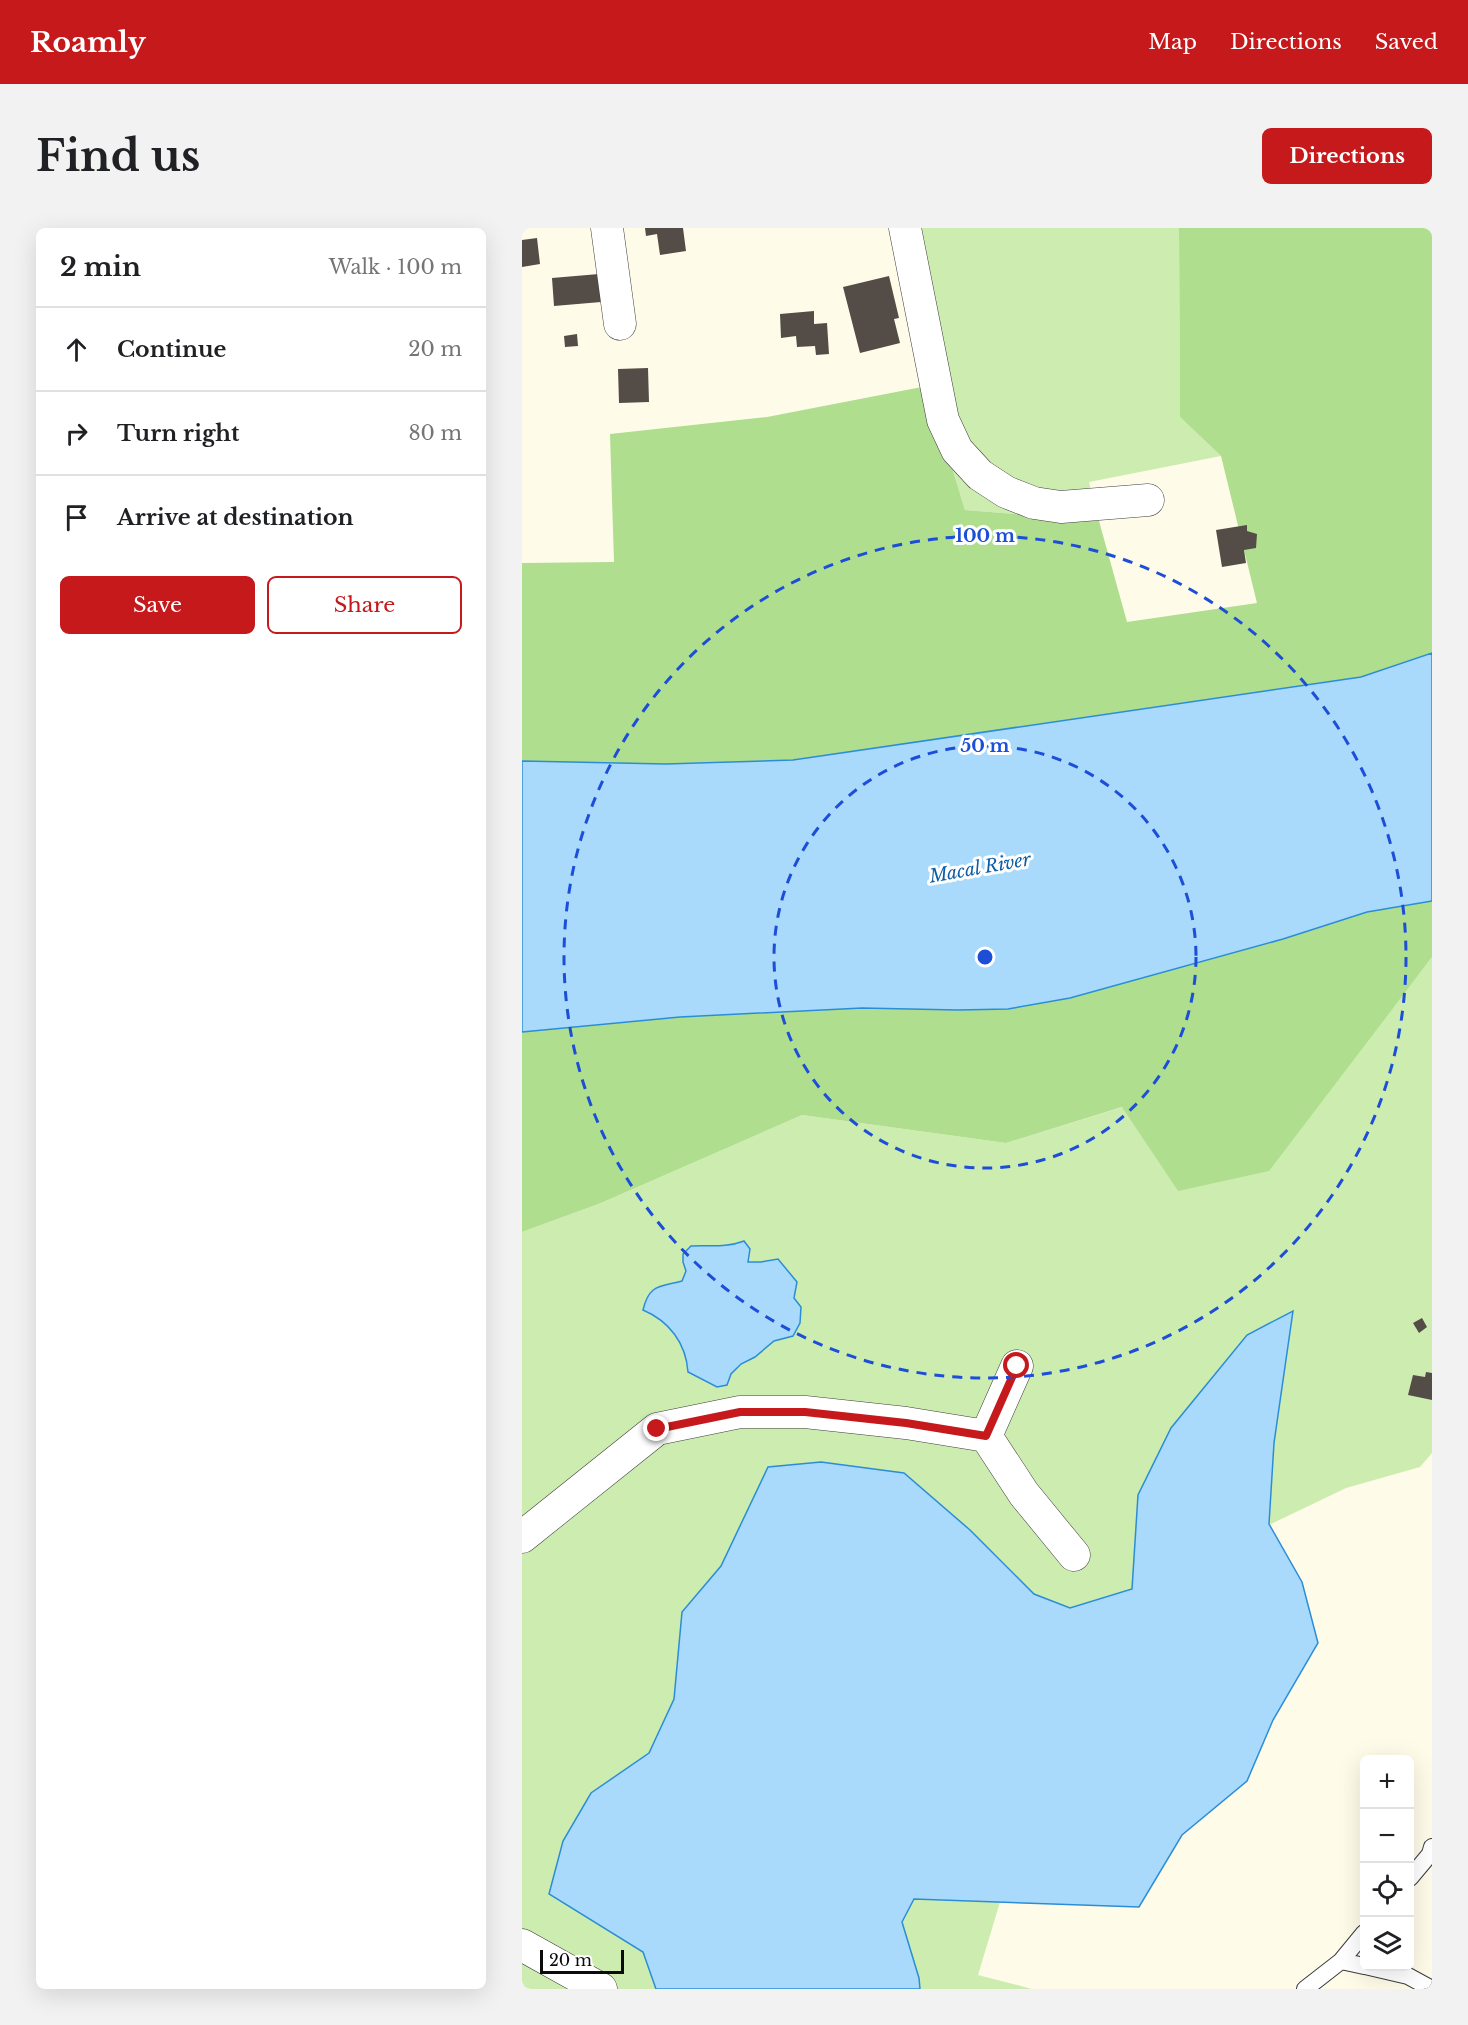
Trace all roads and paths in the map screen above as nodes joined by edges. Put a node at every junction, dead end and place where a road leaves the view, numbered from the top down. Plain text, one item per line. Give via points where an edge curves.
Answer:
1 (607, 228) edge
2 (905, 228) edge
3 (620, 324) dead end
4 (1148, 501) dead end
5 (1017, 1366) dead end
6 (986, 1436) junction
7 (522, 1537) edge
8 (1074, 1555) dead end
9 (1432, 1847) edge
10 (1414, 1873) edge
11 (1360, 1939) edge
12 (522, 1945) edge
13 (1341, 1961) junction
14 (1360, 1965) edge
15 (1386, 1971) edge
16 (601, 1989) edge
17 (1305, 1989) edge
18 (1432, 1989) edge

1 - 3 street
2 - 4 street via 943,420 957,450 980,475 1006,492 1035,503 1061,507
5 - 6 street
6 - 7 street via 805,1412 740,1412 657,1429
6 - 8 street via 1024,1494
9 - 10 lane
11 - 13 lane
12 - 16 street
13 - 14 lane
13 - 17 lane
15 - 18 lane via 1408,1976

